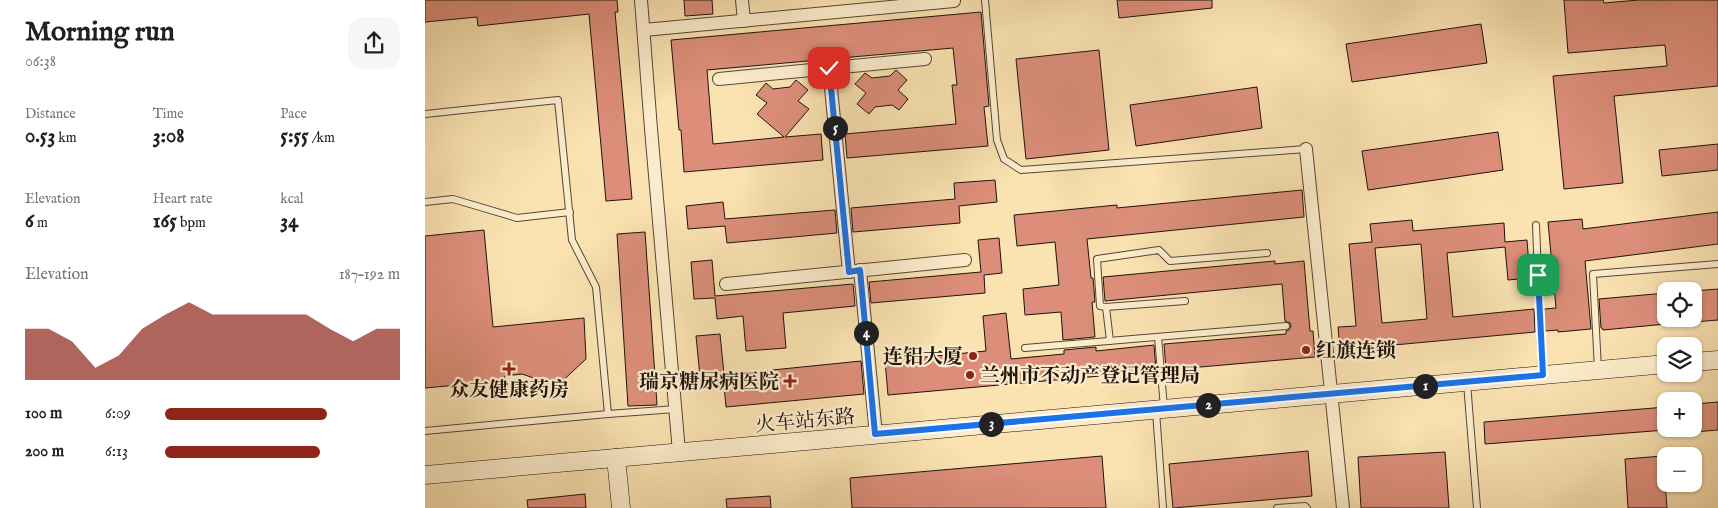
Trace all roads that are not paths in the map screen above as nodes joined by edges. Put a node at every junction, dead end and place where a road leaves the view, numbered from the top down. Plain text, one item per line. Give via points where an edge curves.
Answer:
1 (641, 0) edge
2 (742, 0) edge
3 (822, 0) edge
4 (985, 0) edge
5 (954, 1) dead end
6 (905, 3) edge
7 (823, 14) junction
8 (744, 21) junction
9 (644, 30) junction
10 (925, 58) dead end
11 (829, 68) junction
12 (719, 79) dead end
13 (425, 114) edge
14 (1306, 149) joint
15 (425, 202) edge
16 (570, 212) junction
17 (1536, 225) dead end
18 (1267, 253) dead end
19 (965, 260) dead end
20 (1718, 264) edge
21 (854, 271) junction
22 (726, 284) dead end
23 (1185, 301) dead end
24 (1106, 307) junction
25 (1286, 326) dead end
26 (1158, 337) junction
27 (1110, 341) junction
28 (1025, 348) dead end
29 (1718, 360) edge
30 (1702, 361) edge
31 (1657, 365) edge
32 (1598, 370) junction
33 (1543, 375) junction
34 (1467, 382) junction
35 (1332, 394) junction
36 (676, 409) junction
37 (1160, 409) junction
38 (608, 414) junction
39 (425, 431) edge
40 (875, 434) junction
41 (679, 452) junction
42 (616, 458) junction
43 (425, 475) edge
44 (621, 508) edge
45 (1163, 508) edge
46 (1277, 508) edge
47 (1307, 508) edge
48 (1343, 508) edge
49 (1477, 508) edge

1 - 9 street
2 - 8 street
3 - 7 street
4 - 14 lane via 997,140 1004,159 1021,170
5 - 6 street
6 - 7 street
7 - 8 street
8 - 9 street
9 - 36 street
10 - 11 street
11 - 12 street
11 - 21 street
13 - 16 lane via 558,100
14 - 35 street
15 - 16 lane via 453,199 517,218
16 - 38 lane via 572,240 596,287
17 - 33 lane
18 - 24 lane via 1170,261 1159,250 1097,259 1100,306
19 - 21 street
20 - 32 lane via 1593,274
21 - 22 street
21 - 40 street
23 - 24 lane
24 - 27 lane
25 - 26 lane
26 - 27 lane
26 - 37 lane
27 - 28 lane
29 - 30 main road
31 - 32 main road, 火车站东路
32 - 33 main road, 火车站东路
33 - 34 main road, 火车站东路
34 - 35 main road, 火车站东路
34 - 49 lane
35 - 37 main road, 火车站东路
35 - 48 street
36 - 38 lane
36 - 41 street
37 - 40 main road, 火车站东路
37 - 45 lane
38 - 39 lane
40 - 41 main road, 火车站东路
41 - 42 main road, 火车站东路
42 - 43 main road, 火车站东路
42 - 44 main road
46 - 47 lane

